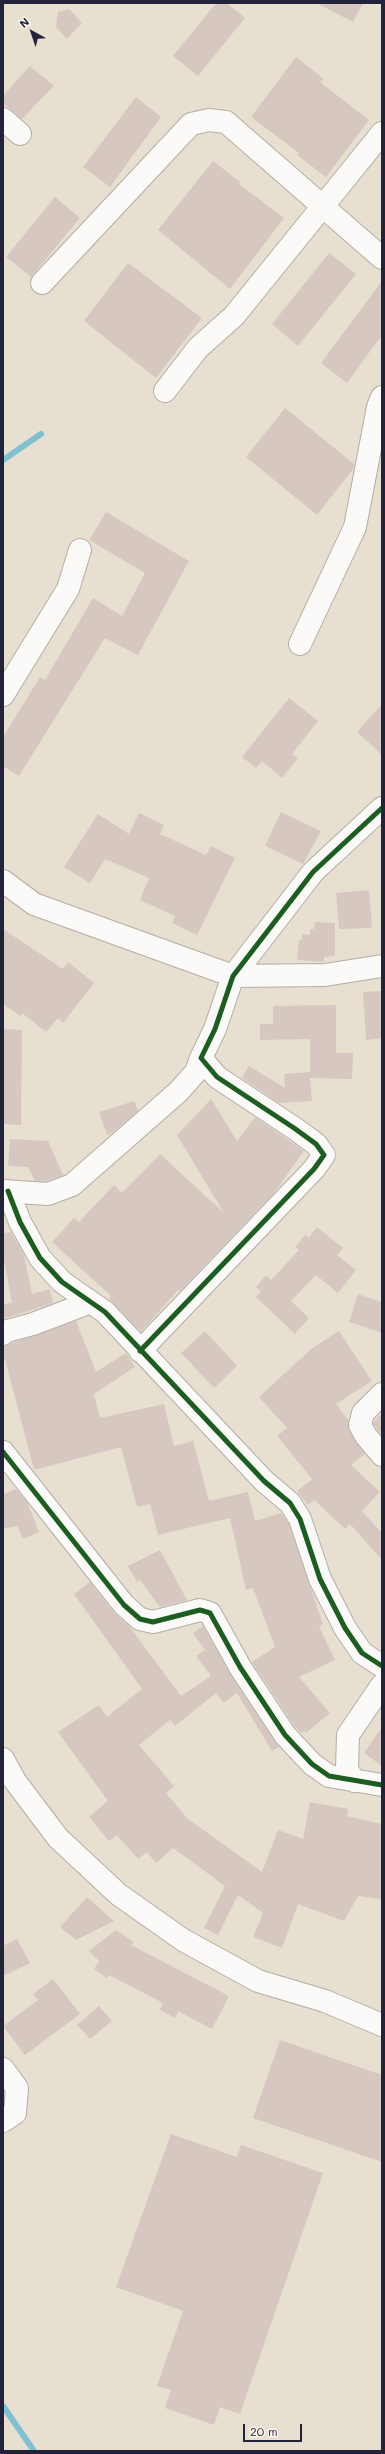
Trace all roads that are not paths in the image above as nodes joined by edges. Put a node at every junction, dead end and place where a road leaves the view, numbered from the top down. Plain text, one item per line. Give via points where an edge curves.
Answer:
1 (3, 119) edge
2 (382, 133) edge
3 (20, 134) dead end
4 (322, 206) junction
5 (382, 258) edge
6 (42, 283) dead end
7 (165, 391) dead end
8 (382, 397) edge
9 (80, 550) dead end
10 (300, 644) dead end
11 (3, 695) edge
12 (382, 808) edge
13 (3, 881) edge
14 (382, 966) edge
15 (233, 976) junction
16 (201, 1058) junction
17 (6, 1191) edge
18 (91, 1302) junction
19 (3, 1334) edge
20 (140, 1351) junction
21 (382, 1394) edge
22 (3, 1452) edge
23 (382, 1455) edge
24 (382, 1666) edge
25 (382, 1685) edge
26 (3, 1759) edge
27 (354, 1781) junction
28 (382, 1785) edge
29 (382, 2025) edge
30 (3, 2069) edge
31 (3, 2121) edge

1 - 3 street
2 - 4 street
4 - 5 street
4 - 6 street via 226,122 209,120 192,124
4 - 7 street via 234,316 198,348
8 - 10 street via 355,527
9 - 11 street via 68,589
12 - 15 street via 313,872
13 - 15 street via 34,904
14 - 15 street via 325,975
15 - 16 street via 215,1029
16 - 17 street via 196,1072 178,1092 72,1185 48,1194
16 - 20 street via 217,1077 316,1144 324,1155 314,1169
17 - 18 street via 40,1258 62,1282
18 - 19 street
18 - 20 street via 105,1312
20 - 24 street via 264,1481 290,1503 300,1520 320,1578 346,1628 362,1653
21 - 23 street via 363,1413 360,1425
22 - 27 street via 124,1605 140,1619 153,1622 200,1610 210,1613 240,1667 285,1735 312,1764 329,1776
25 - 27 street via 348,1735 347,1769
26 - 29 street via 15,1781 58,1838 118,1894 183,1940 258,1982 325,2001
27 - 28 street
30 - 31 street via 17,2088 15,2113

